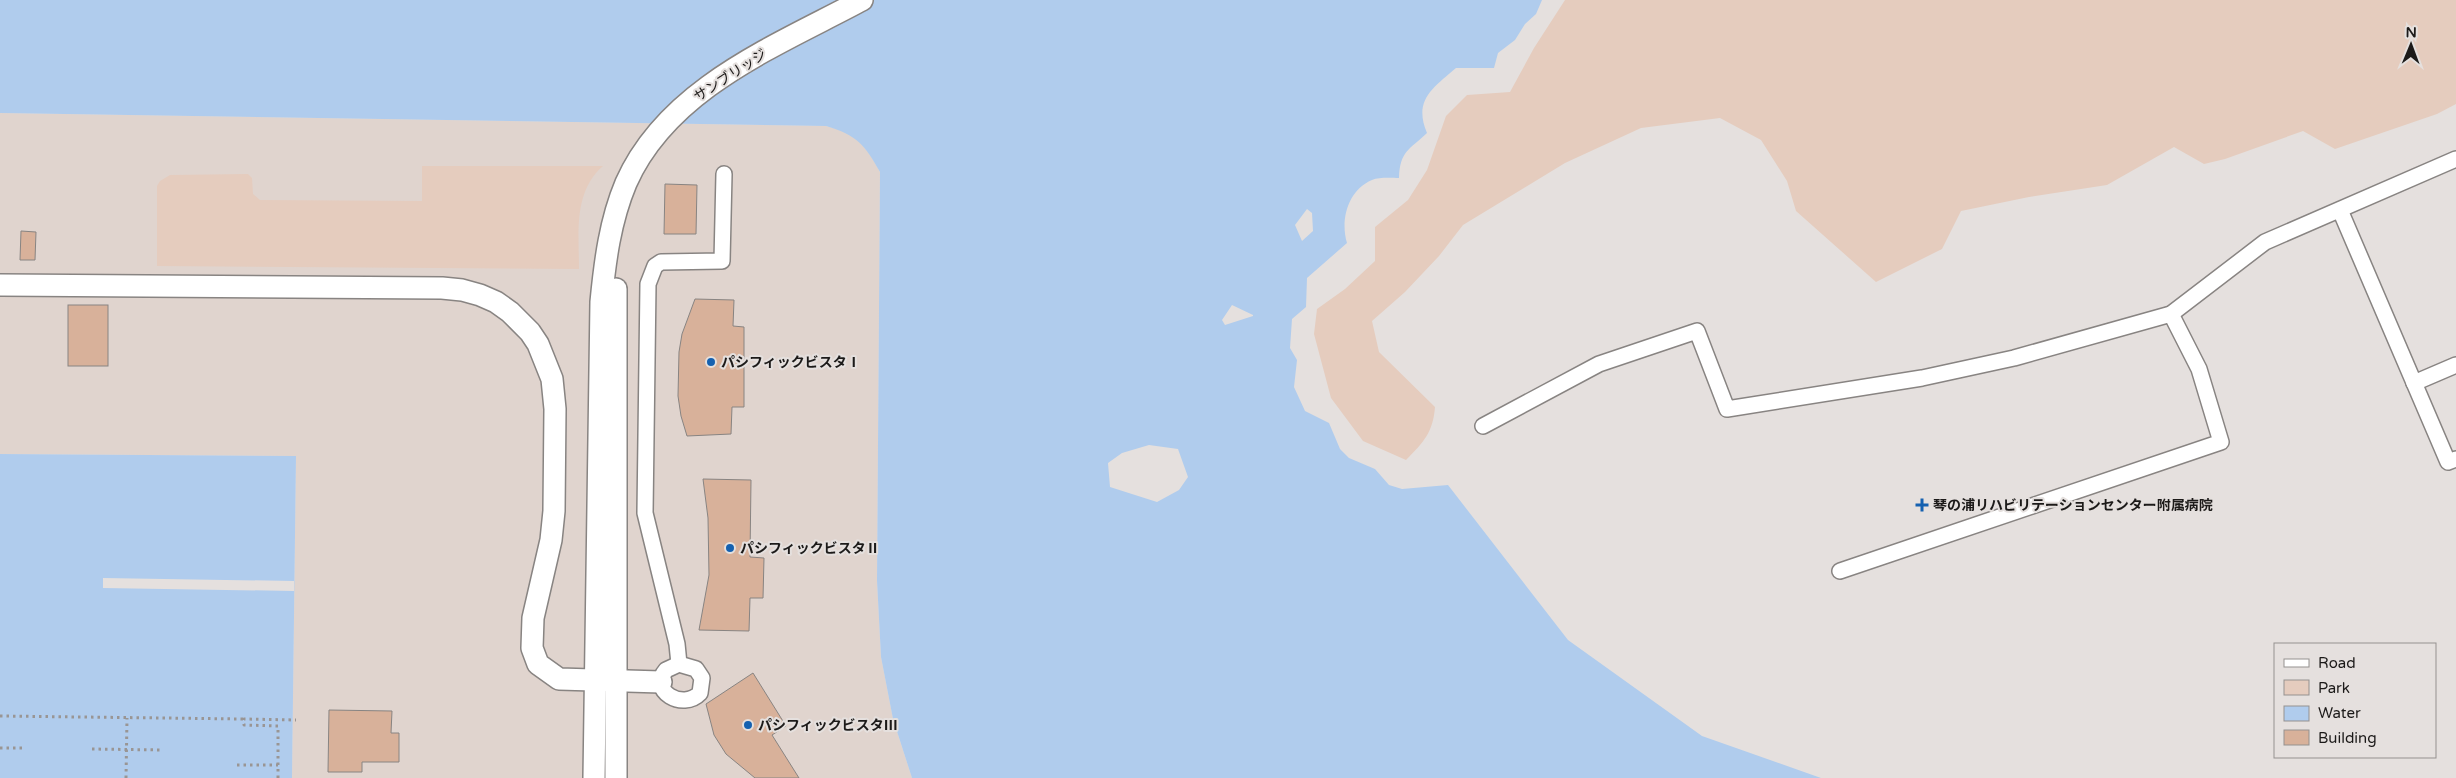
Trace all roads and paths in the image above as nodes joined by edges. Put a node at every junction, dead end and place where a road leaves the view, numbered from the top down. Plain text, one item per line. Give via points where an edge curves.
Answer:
1 (862, 0) edge
2 (2456, 159) edge
3 (724, 174) dead end
4 (2340, 210) junction
5 (0, 285) edge
6 (2171, 314) junction
7 (2456, 365) edge
8 (2414, 383) junction
9 (1483, 426) dead end
10 (2456, 459) edge
11 (1840, 571) dead end
12 (679, 664) junction
13 (606, 680) junction
14 (661, 682) junction
15 (0, 716) edge
16 (127, 718) junction
17 (244, 719) junction
18 (296, 720) dead end
19 (0, 748) edge
20 (24, 748) dead end
21 (92, 749) dead end
22 (126, 749) junction
23 (162, 750) dead end
24 (238, 765) dead end
25 (278, 766) junction
26 (126, 778) edge
27 (278, 778) edge
28 (594, 778) edge
29 (616, 778) edge

1 - 13 street, サンブリッジ via 749,61 683,106 659,131 627,182 616,242
2 - 4 street
3 - 12 street via 722,261 661,262 651,274 647,292 645,514
4 - 6 street via 2265,242
4 - 8 street
5 - 13 street via 442,288 462,290 496,302 522,322 538,344 553,391 554,511 551,540 533,618 533,656 544,671 559,679
6 - 9 street via 1996,362 1922,378 1727,409 1697,331 1599,364
6 - 11 street via 2199,369 2221,442
7 - 8 street
8 - 10 street via 2448,462
12 - 14 street via 666,670
12 - 14 street via 691,667 702,678 696,697 686,701 673,699 665,693
13 - 14 street
13 - 28 street
13 - 29 street
15 - 16 path
16 - 17 path
16 - 22 path
17 - 18 path
17 - 25 path via 244,725 278,726
19 - 20 path
21 - 22 path
22 - 23 path
22 - 26 path
24 - 25 path
25 - 27 path

